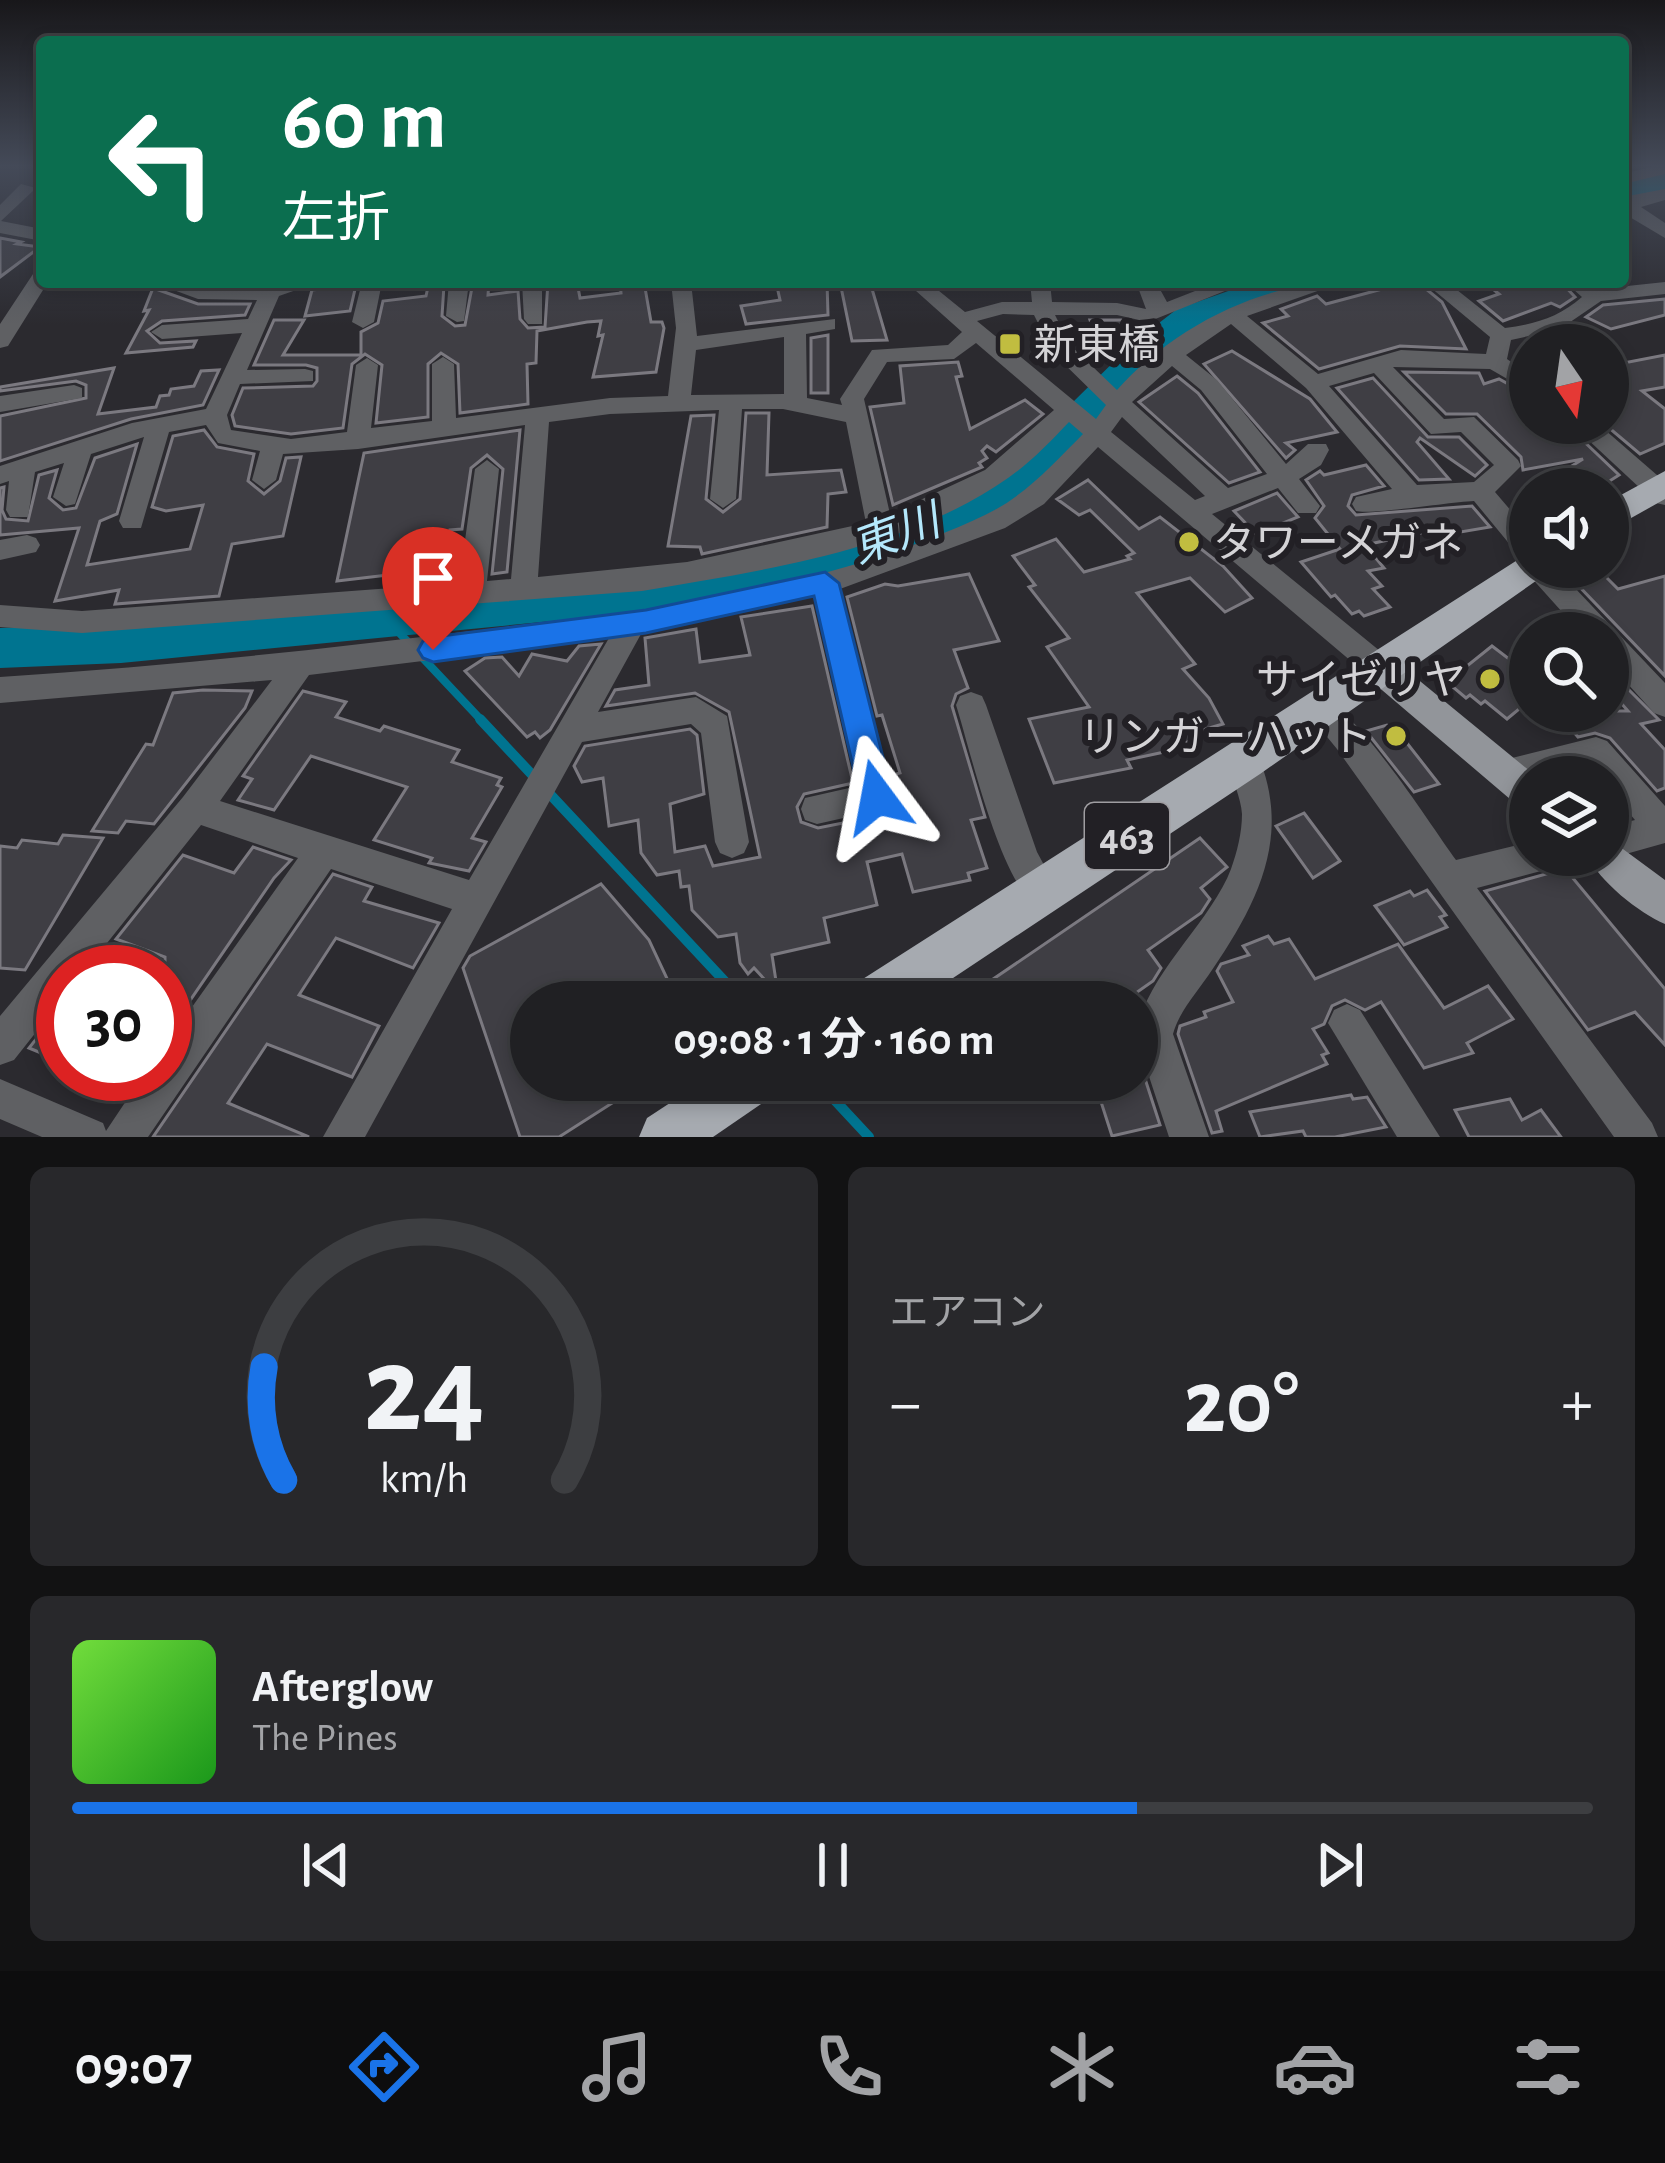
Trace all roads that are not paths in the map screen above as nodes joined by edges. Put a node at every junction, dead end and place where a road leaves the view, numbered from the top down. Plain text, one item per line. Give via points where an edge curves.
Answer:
1 (3, 228) edge
2 (36, 235) edge
3 (36, 284) edge
4 (234, 288) edge
5 (290, 288) edge
6 (371, 288) edge
7 (459, 288) edge
8 (532, 288) edge
9 (682, 288) edge
10 (923, 288) edge
11 (1040, 288) edge
12 (1149, 288) edge
13 (1220, 288) edge
14 (1314, 288) edge
15 (1442, 288) edge
16 (1584, 288) edge
17 (1665, 288) edge
18 (0, 294) edge
19 (268, 296) junction
20 (1595, 296) junction
21 (28, 297) junction
22 (1040, 309) junction
23 (1162, 312) junction
24 (1232, 314) junction
25 (457, 316) dead end
26 (535, 319) dead end
27 (364, 322) dead end
28 (827, 324) dead end
29 (256, 325) junction
30 (968, 325) junction
31 (795, 329) junction
32 (162, 332) dead end
33 (1502, 335) junction
34 (0, 341) edge
35 (688, 344) junction
36 (1171, 354) junction
37 (1495, 362) junction
38 (443, 364) dead end
39 (1378, 364) junction
40 (367, 365) dead end
41 (1509, 371) edge
42 (234, 376) junction
43 (305, 376) dead end
44 (1314, 383) junction
45 (74, 393) dead end
46 (1108, 396) junction
47 (731, 402) junction
48 (0, 404) edge
49 (678, 404) junction
50 (796, 404) junction
51 (215, 415) junction
52 (538, 416) junction
53 (857, 416) junction
54 (1083, 420) junction
55 (159, 426) junction
56 (444, 430) junction
57 (358, 441) junction
58 (274, 444) junction
59 (1607, 444) edge
60 (80, 448) junction
61 (1317, 450) dead end
62 (487, 470) dead end
63 (12, 471) edge
64 (1283, 477) junction
65 (264, 480) dead end
66 (1662, 489) edge
67 (1480, 491) junction
68 (1412, 495) junction
69 (66, 497) dead end
70 (723, 499) dead end
71 (1224, 500) junction
72 (1365, 504) dead end
73 (1307, 506) dead end
74 (1629, 507) edge
75 (19, 510) dead end
76 (1192, 511) junction
77 (131, 521) dead end
78 (1509, 526) edge
79 (880, 527) junction
80 (825, 583) junction
81 (1509, 584) edge
82 (524, 586) junction
83 (1555, 588) edge
84 (472, 591) junction
85 (642, 605) junction
86 (1578, 612) edge
87 (0, 616) edge
88 (300, 665) junction
89 (1629, 665) edge
90 (1381, 669) junction
91 (0, 690) edge
92 (1665, 704) edge
93 (970, 705) dead end
94 (1320, 710) junction
95 (577, 729) junction
96 (1245, 760) junction
97 (1509, 775) edge
98 (1629, 788) edge
99 (195, 808) junction
100 (817, 809) dead end
101 (1664, 828) edge
102 (1629, 837) edge
103 (732, 842) dead end
104 (324, 850) junction
105 (1509, 864) edge
106 (1629, 874) edge
107 (1450, 878) junction
108 (1041, 891) junction
109 (479, 901) junction
110 (1665, 905) edge
111 (905, 981) edge
112 (1347, 1023) dead end
113 (0, 1046) edge
114 (0, 1099) edge
115 (720, 1101) edge
116 (89, 1137) edge
117 (124, 1137) edge
118 (344, 1137) edge
119 (666, 1137) edge
120 (1189, 1137) edge
121 (1420, 1137) edge
122 (1638, 1137) edge

1 - 2 street
3 - 21 street
4 - 19 street
5 - 19 street
6 - 27 street
7 - 25 street
8 - 26 street
9 - 35 street
10 - 30 street
11 - 22 street
12 - 23 street
13 - 23 street
14 - 24 street
15 - 33 street
16 - 20 street
17 - 20 street
18 - 21 street
19 - 29 street
20 - 33 street via 1571,320
21 - 34 street
22 - 23 street
22 - 30 street via 989,309
22 - 46 street via 1062,351
24 - 36 street
24 - 44 street
28 - 31 street
29 - 32 street
29 - 42 street
30 - 53 street via 954,352 868,352 852,399
30 - 54 street
31 - 35 street
31 - 50 street
33 - 37 street
35 - 49 street
36 - 46 street
36 - 64 street via 1209,385
37 - 39 street via 1415,356
37 - 41 street
38 - 56 street
39 - 44 street
39 - 67 street via 1439,428 1466,423 1509,466
40 - 57 street
42 - 43 street
42 - 51 street
44 - 68 street
45 - 48 street
46 - 54 street
46 - 71 street
47 - 49 street
47 - 50 street
47 - 70 street
49 - 52 street
50 - 53 street
51 - 55 street
51 - 58 street via 226,437
52 - 56 street
52 - 82 street
53 - 79 street
54 - 76 street
54 - 79 street via 995,476
54 - 80 street via 1035,497 996,521
55 - 60 street
55 - 77 street
56 - 57 street
57 - 58 street
58 - 65 street
59 - 66 street
60 - 63 street
60 - 69 street
61 - 64 street
62 - 84 street
63 - 75 street
64 - 71 street
64 - 73 street
66 - 74 highway
67 - 68 street
67 - 78 street
68 - 72 street
71 - 76 street
76 - 90 street
79 - 85 street via 719,568
80 - 85 street
80 - 100 street via 877,797
81 - 90 highway, 463
82 - 84 street
82 - 85 street
83 - 86 street
84 - 87 street via 82,622
85 - 88 street via 433,650
85 - 95 street
88 - 91 street
88 - 99 street
89 - 92 street
90 - 94 highway, 463
90 - 97 main road
93 - 108 street
94 - 96 highway, 463
94 - 107 street
95 - 103 street via 696,710 716,726
95 - 109 street
96 - 108 highway, 463
96 - 120 street via 1258,820 1249,866 1154,1034
98 - 101 street
99 - 104 street
99 - 113 street
101 - 102 street
104 - 109 street
104 - 117 street
105 - 107 street
106 - 110 main road
107 - 122 street
108 - 111 highway, 463
109 - 118 street
112 - 121 street
114 - 116 street
115 - 119 highway

